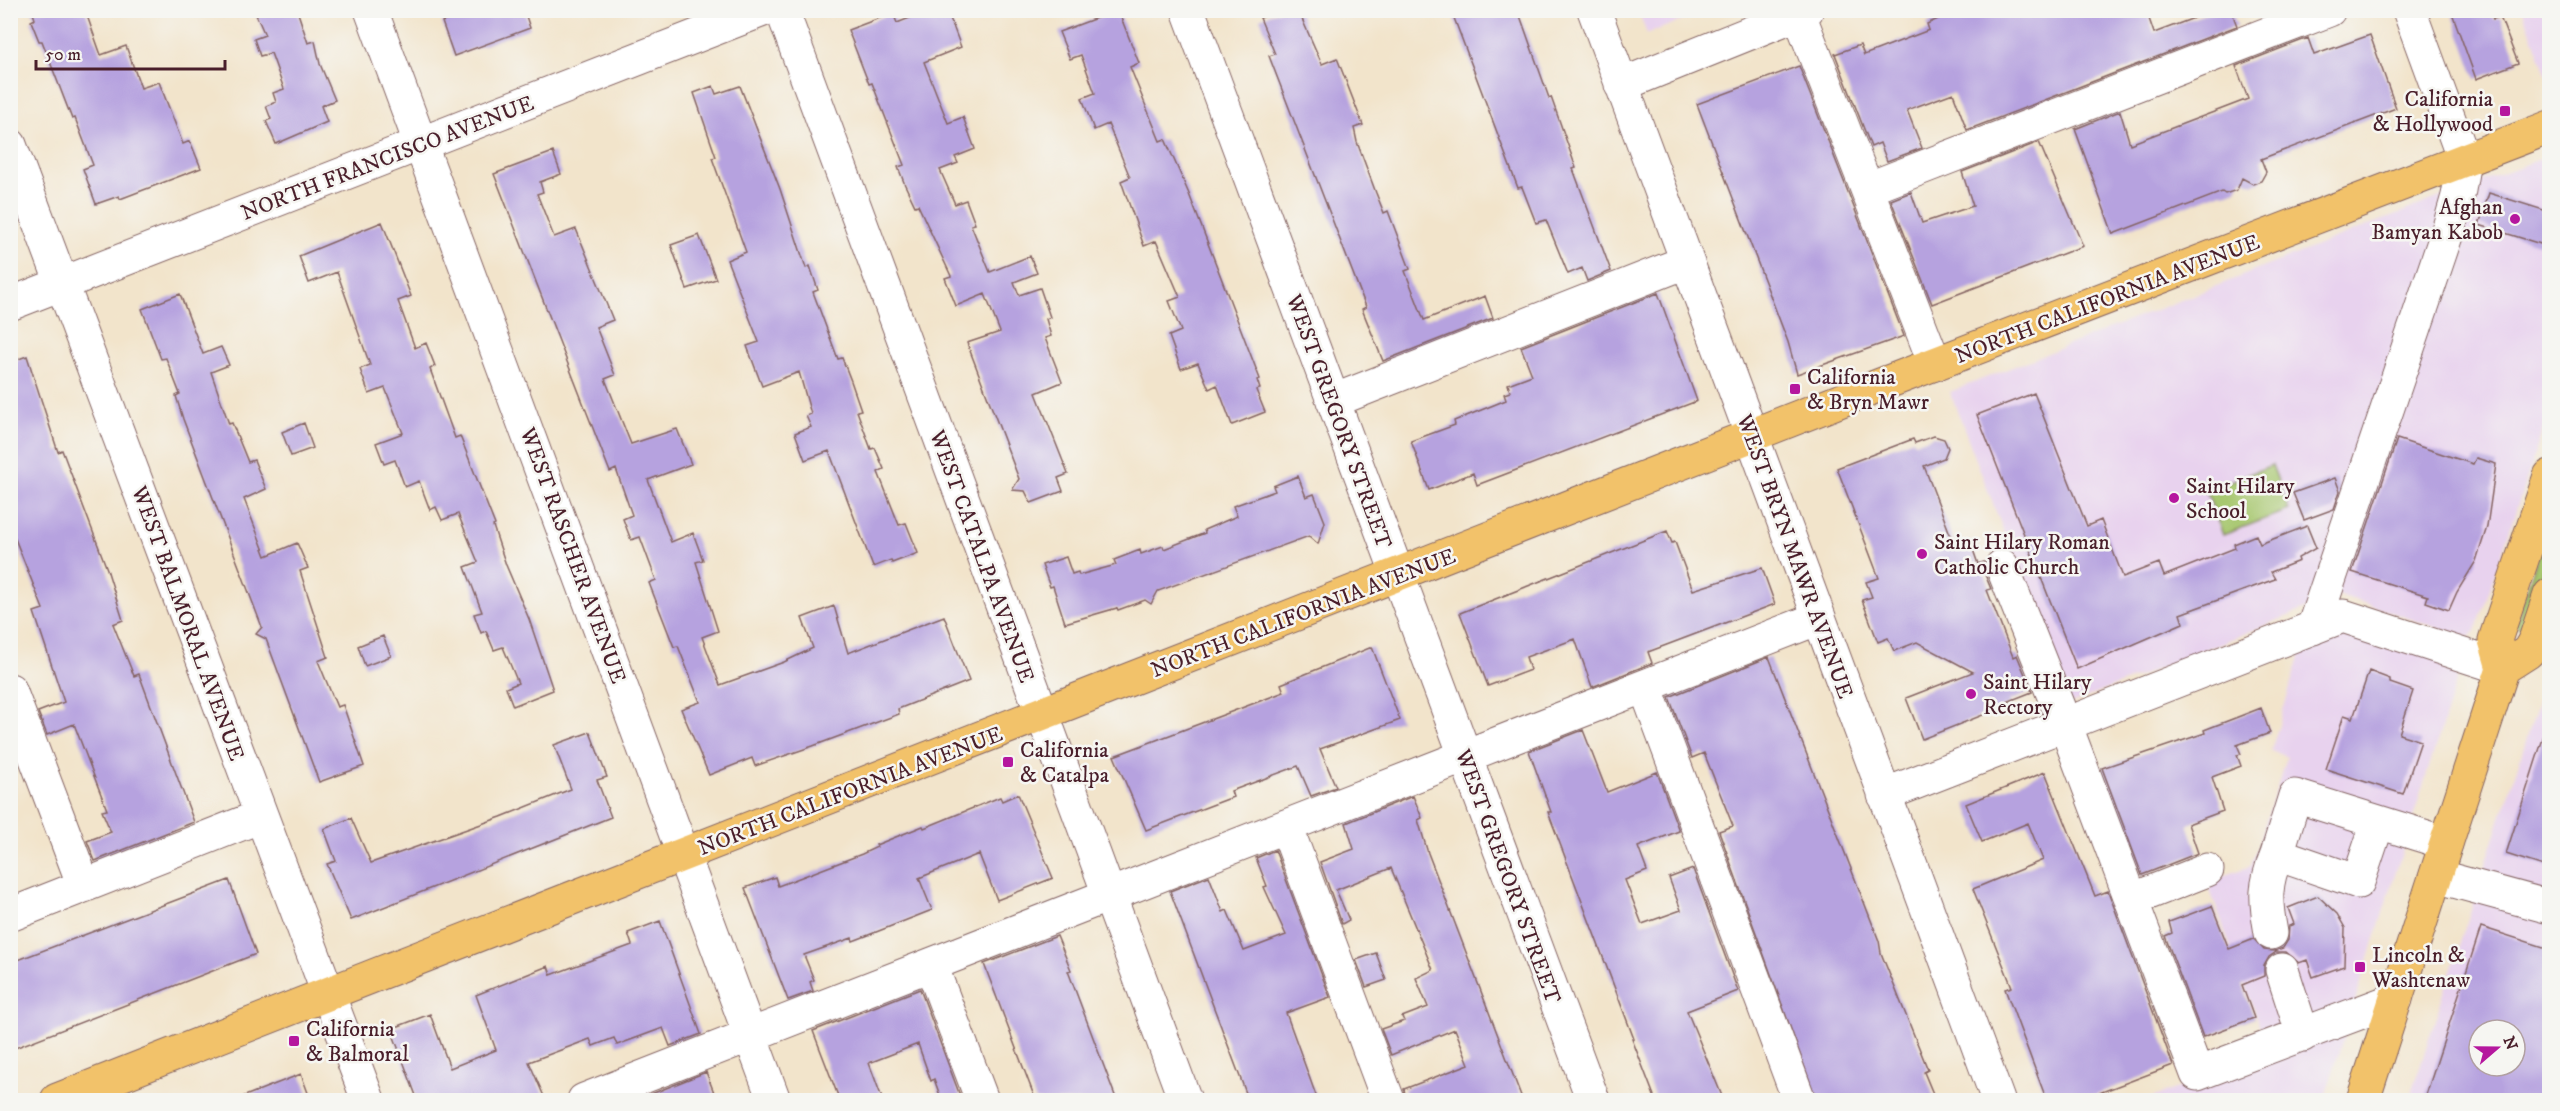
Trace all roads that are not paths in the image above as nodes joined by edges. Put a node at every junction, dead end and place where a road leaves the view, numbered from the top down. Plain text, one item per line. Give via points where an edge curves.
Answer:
1 (371, 10) edge
2 (764, 10) edge
3 (782, 10) edge
4 (1188, 10) edge
5 (1594, 10) edge
6 (2329, 10) edge
7 (2409, 10) edge
8 (1803, 12) edge
9 (1621, 85) junction
10 (2550, 127) edge
11 (421, 144) junction
12 (10, 145) edge
13 (2464, 160) junction
14 (1867, 189) junction
15 (1686, 262) junction
16 (62, 284) junction
17 (10, 304) edge
18 (1935, 364) junction
19 (1333, 401) junction
20 (1751, 436) junction
21 (2550, 476) edge
22 (2002, 566) dead end
23 (1397, 575) junction
24 (2550, 595) edge
25 (1819, 618) junction
26 (2313, 628) junction
27 (2503, 668) junction
28 (1645, 686) junction
29 (10, 690) edge
30 (1042, 714) junction
31 (2065, 724) junction
32 (1465, 756) junction
33 (1884, 795) junction
34 (261, 816) junction
35 (2378, 822) junction
36 (1286, 826) junction
37 (2446, 843) junction
38 (685, 854) junction
39 (2277, 854) junction
40 (2207, 870) dead end
41 (2436, 876) junction
42 (84, 886) junction
43 (1109, 895) junction
44 (2131, 900) junction
45 (2550, 907) edge
46 (10, 915) edge
47 (2271, 933) dead end
48 (931, 965) junction
49 (2282, 970) dead end
50 (328, 994) junction
51 (2396, 999) junction
52 (2303, 1035) junction
53 (749, 1036) junction
54 (57, 1101) edge
55 (368, 1101) edge
56 (584, 1101) edge
57 (774, 1101) edge
58 (982, 1101) edge
59 (1185, 1101) edge
60 (1388, 1101) edge
61 (1593, 1101) edge
62 (1799, 1101) edge
63 (1998, 1101) edge
64 (2363, 1101) edge

1 - 11 street, WEST RASCHER AVENUE
2 - 11 street, NORTH FRANCISCO AVENUE
3 - 30 street, WEST CATALPA AVENUE
4 - 19 street, WEST GREGORY STREET
5 - 9 street, WEST BRYN MAWR AVENUE
6 - 14 street
7 - 13 street
8 - 9 street
8 - 14 street
9 - 15 street, WEST BRYN MAWR AVENUE
10 - 13 main road, NORTH CALIFORNIA AVENUE
11 - 16 street, NORTH FRANCISCO AVENUE
11 - 38 street, WEST RASCHER AVENUE
12 - 16 street, WEST BALMORAL AVENUE
13 - 18 main road, NORTH CALIFORNIA AVENUE
13 - 26 street via 2450,224
14 - 18 street
15 - 19 street
15 - 20 street, WEST BRYN MAWR AVENUE
16 - 17 street, NORTH FRANCISCO AVENUE
16 - 34 street, WEST BALMORAL AVENUE
18 - 20 main road, NORTH CALIFORNIA AVENUE
19 - 23 street, WEST GREGORY STREET
20 - 23 main road, NORTH CALIFORNIA AVENUE
20 - 25 street, WEST BRYN MAWR AVENUE
21 - 27 main road via 2495,640
22 - 31 street
23 - 30 main road, NORTH CALIFORNIA AVENUE
23 - 32 street, WEST GREGORY STREET
24 - 27 main road via 2528,652
25 - 28 street
25 - 33 street, WEST BRYN MAWR AVENUE
26 - 27 street via 2343,616
26 - 31 street
27 - 37 main road
28 - 32 street
28 - 62 street
29 - 42 street
30 - 38 main road, NORTH CALIFORNIA AVENUE
30 - 43 street, WEST CATALPA AVENUE
31 - 33 street
31 - 44 street
32 - 36 street
32 - 61 street, WEST GREGORY STREET
33 - 63 street, WEST BRYN MAWR AVENUE
34 - 42 street
34 - 50 street, WEST BALMORAL AVENUE
35 - 37 street
35 - 39 street via 2295,796
35 - 39 street via 2358,882
36 - 43 street
36 - 60 street
37 - 41 main road
38 - 50 main road, NORTH CALIFORNIA AVENUE
38 - 53 street, WEST RASCHER AVENUE
39 - 47 street via 2267,877 2265,898
40 - 44 street
41 - 45 street
41 - 51 main road
42 - 46 street
43 - 48 street
43 - 59 street, WEST CATALPA AVENUE
44 - 52 street via 2197,1074
48 - 53 street
48 - 58 street
49 - 52 street
50 - 54 main road, NORTH CALIFORNIA AVENUE
50 - 55 street, WEST BALMORAL AVENUE
51 - 52 street
51 - 64 main road
53 - 56 street
53 - 57 street, WEST RASCHER AVENUE

